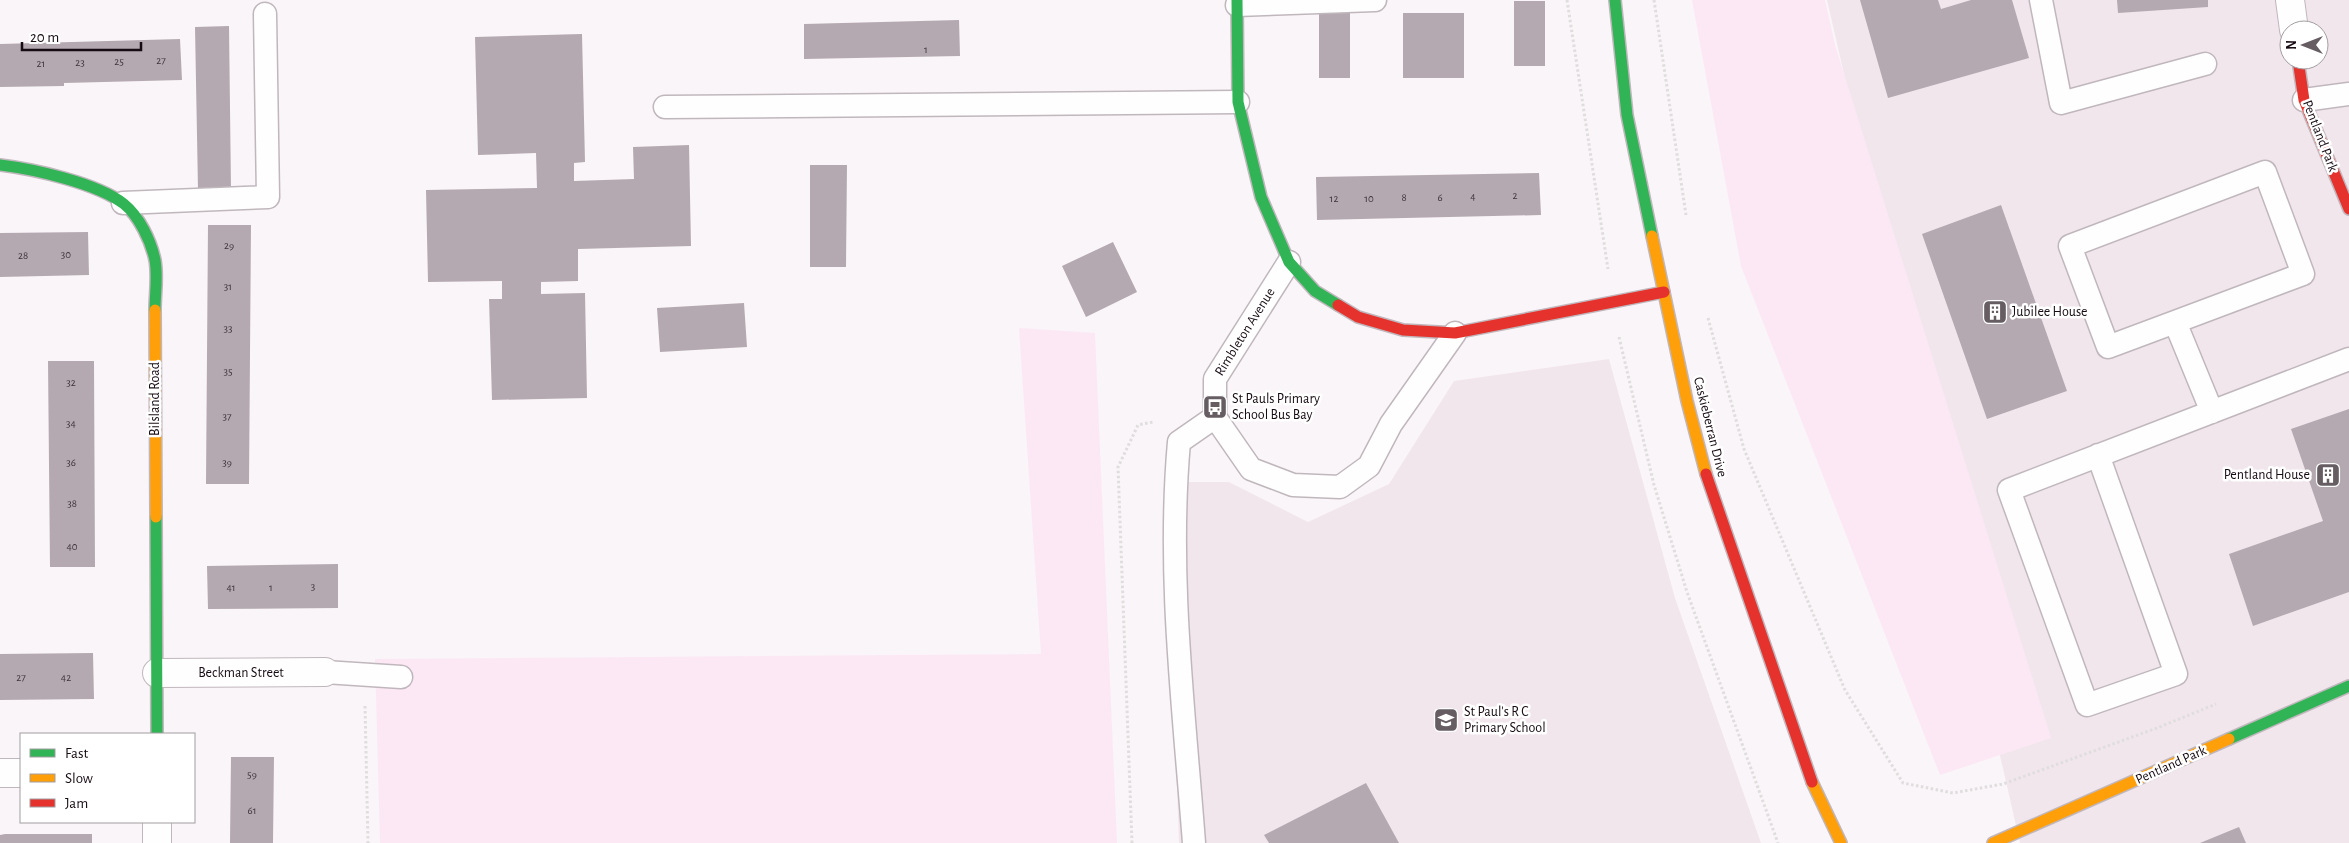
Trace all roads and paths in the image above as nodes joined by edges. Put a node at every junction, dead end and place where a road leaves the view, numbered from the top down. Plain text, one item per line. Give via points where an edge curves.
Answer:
1 (1375, 0) edge
2 (1568, 0) edge
3 (1615, 0) edge
4 (1654, 0) edge
5 (2041, 0) edge
6 (2290, 0) edge
7 (1237, 3) edge
8 (265, 14) dead end
9 (2293, 20) edge
10 (2205, 64) dead end
11 (2300, 70) edge
12 (2349, 94) edge
13 (2304, 100) junction
14 (1238, 102) junction
15 (665, 107) dead end
16 (0, 165) edge
17 (123, 203) junction
18 (2349, 209) edge
19 (1688, 225) dead end
20 (1289, 262) junction
21 (1664, 292) junction
22 (1613, 303) junction
23 (1706, 311) dead end
24 (2175, 322) junction
25 (1455, 333) junction
26 (2349, 359) edge
27 (2212, 412) junction
28 (1216, 417) junction
29 (1157, 421) dead end
30 (2098, 455) junction
31 (325, 672) joint
32 (157, 674) junction
33 (364, 674) junction
34 (401, 677) dead end
35 (2349, 686) edge
36 (2221, 702) dead end
37 (157, 733) edge
38 (0, 773) edge
39 (20, 773) edge
40 (157, 823) edge
41 (157, 843) edge
42 (368, 843) edge
43 (1132, 843) edge
44 (1194, 843) edge
45 (1778, 843) edge
46 (1841, 843) edge
47 (1993, 843) edge

1 - 7 lane
2 - 22 path
3 - 21 street, Caskieberran Drive via 1627,115
4 - 19 path
5 - 10 lane via 2061,103
6 - 9 street
7 - 14 street
8 - 17 lane via 268,197
11 - 13 street, Pentland Park
12 - 13 lane
13 - 18 street, Pentland Park
14 - 15 lane
14 - 20 street via 1261,197
16 - 17 street, Bilsland Road via 55,176
17 - 32 street, Bilsland Road via 144,228 155,261
20 - 25 street via 1315,291 1358,317 1402,330
20 - 28 lane, Rimbleton Avenue via 1215,379
21 - 22 street
21 - 46 street, Caskieberran Drive via 1711,493 1810,778
22 - 25 street
22 - 45 path via 1654,485 1687,592
23 - 36 path via 1744,449 1845,690 1903,782 1953,793 2003,784
24 - 24 lane via 2303,274 2265,172 2070,246 2108,347
24 - 27 lane
25 - 28 lane via 1391,424 1369,466 1340,487 1293,485 1251,469
26 - 27 lane
27 - 30 lane
28 - 44 lane via 1179,442 1176,479 1176,574
29 - 43 path via 1138,425 1118,468
30 - 30 lane via 2009,490 2087,705 2176,674
31 - 32 street, Beckman Street
31 - 33 lane
32 - 37 street, Bilsland Road
33 - 34 lane
33 - 42 path
35 - 47 street, Pentland Park
38 - 39 street
40 - 41 street

